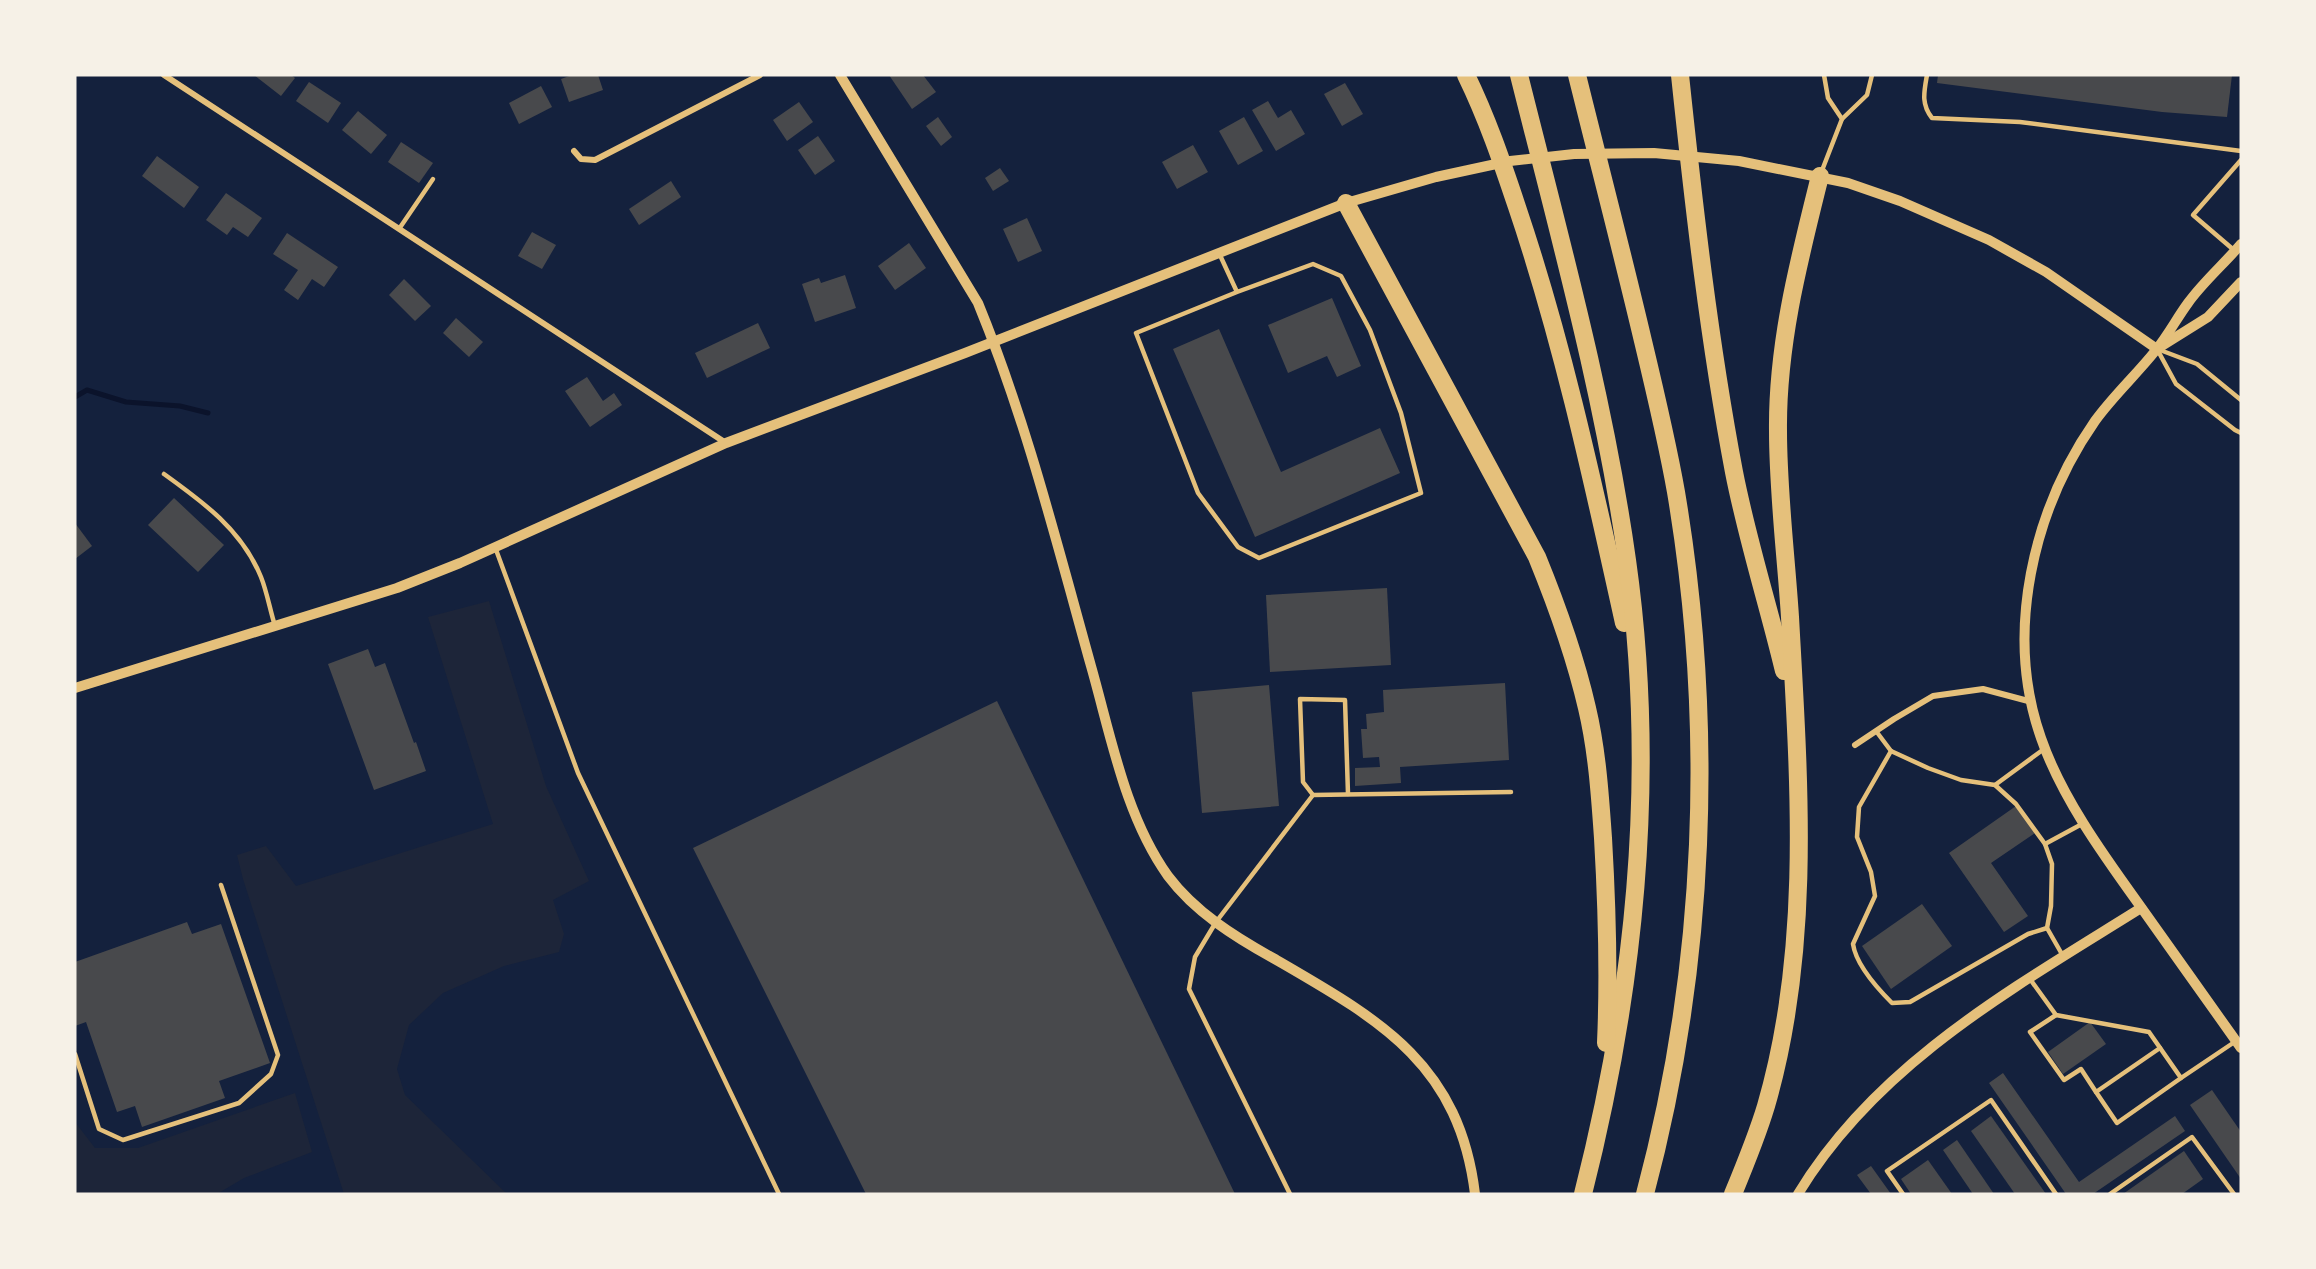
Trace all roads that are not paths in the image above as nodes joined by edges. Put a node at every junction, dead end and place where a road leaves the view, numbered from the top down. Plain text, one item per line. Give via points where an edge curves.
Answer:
1 (164, 75) edge
2 (760, 75) edge
3 (840, 75) edge
4 (1466, 75) edge
5 (1519, 75) edge
6 (1577, 75) edge
7 (1680, 75) edge
8 (1824, 75) edge
9 (1872, 75) edge
10 (1927, 75) edge
11 (1842, 119) junction
12 (574, 150) dead end
13 (2241, 151) edge
14 (2241, 160) edge
15 (1820, 176) junction
16 (433, 179) dead end
17 (1346, 203) junction
18 (399, 229) junction
19 (2238, 248) edge
20 (1219, 253) junction
21 (2241, 282) edge
22 (1237, 292) junction
23 (994, 342) junction
24 (2157, 349) junction
25 (2241, 400) edge
26 (2241, 433) edge
27 (726, 443) junction
28 (164, 474) dead end
29 (495, 547) junction
30 (275, 626) junction
31 (75, 688) edge
32 (2032, 702) junction
33 (1640, 705) junction
34 (1794, 714) junction
35 (1876, 731) junction
36 (1855, 746) dead end
37 (2045, 748) junction
38 (1891, 751) junction
39 (1995, 785) junction
40 (1511, 792) dead end
41 (1348, 794) junction
42 (1313, 795) junction
43 (2084, 823) junction
44 (2045, 844) junction
45 (221, 885) dead end
46 (2141, 908) junction
47 (1216, 922) junction
48 (2047, 928) junction
49 (2064, 957) junction
50 (2030, 979) junction
51 (2056, 1015) junction
52 (2238, 1045) edge
53 (2160, 1048) junction
54 (75, 1054) edge
55 (2181, 1078) junction
56 (2096, 1092) junction
57 (1602, 1120) junction
58 (779, 1194) edge
59 (1290, 1194) edge
60 (1475, 1194) edge
61 (1583, 1194) edge
62 (1645, 1194) edge
63 (1733, 1194) edge
64 (1798, 1194) edge
65 (1903, 1194) edge
66 (2056, 1194) edge
67 (2110, 1194) edge
68 (2234, 1194) edge

1 - 18 street
2 - 12 street via 595,160 581,159
3 - 23 street via 978,303
4 - 33 highway via 1486,116 1539,273 1581,429
5 - 33 highway via 1614,474 1628,561
6 - 62 highway via 1676,489 1698,684 1700,788 1689,954 1666,1107
7 - 34 highway via 1714,364 1750,541
8 - 11 lane via 1828,98
9 - 11 lane via 1867,95
10 - 13 lane via 1924,108 1932,118 2020,122
11 - 15 lane
14 - 19 lane via 2193,215
15 - 17 street via 1739,160 1654,153 1574,154 1510,161
15 - 24 street via 1900,201 1989,240 2046,272
15 - 34 highway via 1789,308 1778,430
16 - 18 lane
17 - 20 street
17 - 57 highway via 1537,557 1575,661 1596,756 1605,870 1607,975
18 - 27 street
19 - 24 street via 2188,303
20 - 22 lane
20 - 23 street
21 - 24 street via 2208,317
22 - 22 lane via 1136,333 1198,493 1238,548 1259,558 1421,493 1401,413 1370,330 1341,276 1313,264
23 - 27 street
23 - 47 street via 1124,784 1169,877
24 - 25 lane via 2197,364
24 - 26 lane via 2176,384
24 - 32 street via 2090,429 2071,459 2040,534 2025,627
27 - 29 street
28 - 30 lane via 208,506 234,532 261,577
29 - 30 street via 397,588
29 - 58 lane via 578,773
30 - 31 street
32 - 35 street via 1983,689 1933,696
32 - 37 street
33 - 57 highway via 1640,830 1634,926
34 - 63 highway via 1800,849 1788,998 1766,1104
35 - 36 street
35 - 38 lane
37 - 39 lane
37 - 43 street
38 - 39 lane via 1961,780
38 - 48 lane via 1859,807 1857,837 1871,872 1875,896 1852,944 1878,988 1892,1003 1910,1002 2028,934
39 - 44 lane via 2016,804
40 - 41 lane
41 - 42 lane
41 - 42 lane via 1345,700 1300,699 1303,782
42 - 47 lane
43 - 44 lane
43 - 46 street
44 - 48 lane via 2052,864
45 - 54 lane via 278,1055 271,1074 239,1103 123,1140 99,1129
46 - 49 street
46 - 52 street
47 - 59 lane via 1196,957 1189,989
47 - 60 street via 1341,997 1406,1046 1429,1072 1456,1118 1467,1147
48 - 49 lane
49 - 50 street
50 - 51 lane
50 - 64 street via 1931,1047 1876,1094 1831,1144
51 - 53 lane via 2149,1032
51 - 56 lane via 2030,1032 2064,1080 2080,1069
52 - 55 lane
53 - 55 lane
53 - 56 lane
55 - 56 lane via 2117,1123
57 - 61 highway
65 - 66 lane via 1887,1171 1991,1100
67 - 68 lane via 2192,1137

